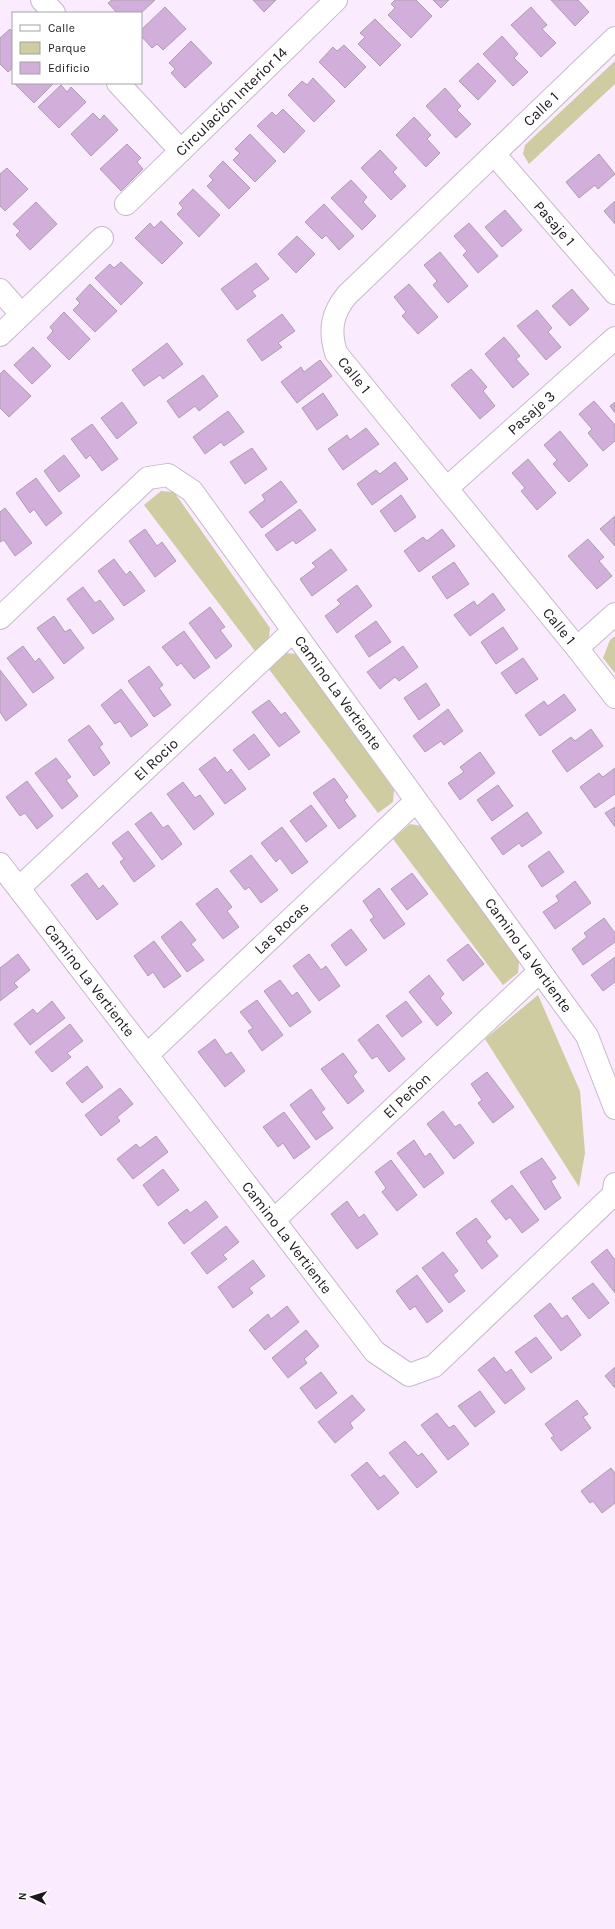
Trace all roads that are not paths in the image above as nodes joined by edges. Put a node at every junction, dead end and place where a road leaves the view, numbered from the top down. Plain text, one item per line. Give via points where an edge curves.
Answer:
1 (42, 0) edge
2 (336, 0) edge
3 (53, 12) edge
4 (615, 38) edge
5 (119, 84) edge
6 (181, 151) junction
7 (494, 154) junction
8 (126, 204) dead end
9 (102, 238) dead end
10 (0, 290) edge
11 (615, 293) edge
12 (22, 314) junction
13 (0, 335) edge
14 (615, 338) edge
15 (447, 488) junction
16 (615, 614) edge
17 (0, 618) edge
18 (293, 631) junction
19 (577, 648) junction
20 (615, 697) edge
21 (416, 802) junction
22 (0, 864) edge
23 (18, 888) junction
24 (540, 970) junction
25 (147, 1055) junction
26 (615, 1108) edge
27 (615, 1184) edge
28 (274, 1220) junction

1 - 3 street
2 - 6 street, Circulación Interior 14
4 - 7 street, Calle 1
5 - 6 street
6 - 8 street, Circulación Interior 14
7 - 11 street, Pasaje 1
7 - 15 street, Calle 1 via 347,295 339,304 332,327 336,353
9 - 12 street
10 - 12 street
12 - 13 street
14 - 15 street, Pasaje 3
15 - 19 street, Calle 1
16 - 19 street
17 - 18 street, Camino La Vertiente via 148,478 168,475 192,490
18 - 21 street, Camino La Vertiente
18 - 23 street, El Rocio
19 - 20 street, Calle 1
21 - 24 street, Camino La Vertiente
21 - 25 street, Las Rocas
22 - 23 street, Camino La Vertiente
23 - 25 street, Camino La Vertiente
24 - 26 street, Camino La Vertiente via 587,1036
24 - 28 street, El Peñon
25 - 28 street, Camino La Vertiente
27 - 28 street, Camino La Vertiente via 613,1195 434,1366 409,1375 375,1352

